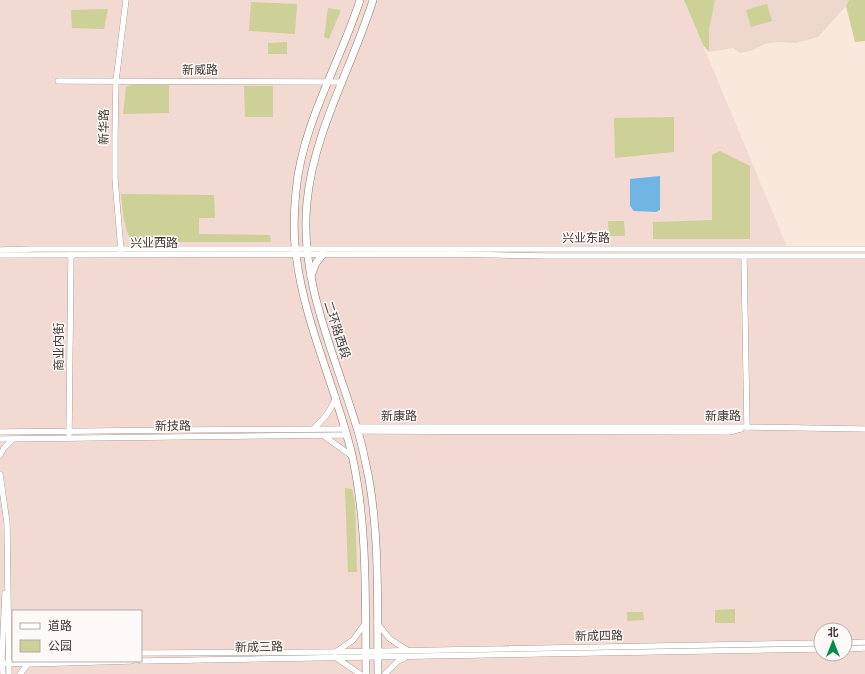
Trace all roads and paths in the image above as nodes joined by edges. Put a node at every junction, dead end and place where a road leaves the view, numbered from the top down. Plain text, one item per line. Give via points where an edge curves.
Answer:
1 (126, 0) edge
2 (360, 0) edge
3 (373, 0) edge
4 (58, 81) dead end
5 (116, 81) junction
6 (328, 82) junction
7 (341, 82) junction
8 (0, 250) edge
9 (865, 250) edge
10 (295, 251) junction
11 (307, 251) junction
12 (121, 252) junction
13 (323, 254) junction
14 (0, 255) edge
15 (71, 255) junction
16 (744, 256) junction
17 (865, 256) edge
18 (311, 276) junction
19 (336, 397) junction
20 (0, 427) edge
21 (747, 427) junction
22 (865, 428) edge
23 (313, 429) junction
24 (357, 429) junction
25 (69, 431) junction
26 (0, 432) edge
27 (12, 432) junction
28 (346, 432) junction
29 (324, 436) junction
30 (70, 438) junction
31 (0, 439) edge
32 (13, 439) junction
33 (0, 455) edge
34 (352, 456) junction
35 (0, 474) edge
36 (0, 500) edge
37 (366, 622) junction
38 (377, 623) junction
39 (6, 639) edge
40 (865, 642) edge
41 (813, 643) edge
42 (853, 643) edge
43 (865, 648) edge
44 (813, 649) edge
45 (853, 649) edge
46 (407, 650) junction
47 (142, 654) edge
48 (335, 654) junction
49 (366, 654) junction
50 (378, 654) junction
51 (11, 657) edge
52 (408, 657) junction
53 (3, 661) edge
54 (142, 661) edge
55 (97, 662) edge
56 (28, 664) junction
57 (3, 674) edge
58 (9, 674) edge
59 (20, 674) edge
60 (360, 674) edge
61 (366, 674) edge
62 (378, 674) edge
63 (385, 674) edge

1 - 5 street, 新华路
2 - 6 main road, 二环路西段
3 - 7 main road, 二环路西段
4 - 5 street, 新威路
5 - 6 street, 新威路
5 - 12 street, 新华路 via 115,179
6 - 7 street, 新威路
6 - 10 main road, 二环路西段 via 304,148 296,189
7 - 11 main road, 二环路西段 via 314,162 307,202
8 - 12 street, 兴业西路
9 - 11 street, 兴业东路
10 - 11 street, 兴业西路
10 - 12 street, 兴业西路
10 - 19 main road, 二环路西段 via 303,294
11 - 13 street, 兴业东路
11 - 18 main road, 二环路西段
12 - 15 street, 兴业西路
13 - 16 street, 兴业东路
13 - 18 main road
14 - 15 street, 兴业西路
15 - 25 street, 商业内街
16 - 17 street, 兴业东路
16 - 21 street
18 - 24 main road, 二环路西段 via 319,311
19 - 23 street via 325,418
19 - 28 main road, 二环路西段
20 - 27 street
21 - 22 street, 新康路
21 - 24 street, 新康路 via 729,432
23 - 25 street, 新技路
23 - 28 street, 新技路
24 - 38 main road, 二环路西段 via 369,479 375,527
25 - 27 street, 新技路
25 - 30 street, 商业内街
26 - 27 street, 新技路
28 - 29 street, 新技路
28 - 34 main road, 二环路西段
29 - 30 street, 新技路
29 - 34 street
30 - 32 street, 新技路
31 - 32 street, 新技路
32 - 33 street
34 - 37 main road, 二环路西段 via 362,531
35 - 39 street via 7,523
36 - 39 street
37 - 48 street via 354,640
37 - 49 main road, 二环路西段
38 - 46 street via 390,639
38 - 50 main road, 二环路西段
39 - 51 street
39 - 53 street
40 - 42 street
41 - 46 street, 新成四路
43 - 45 street
44 - 52 street, 新成四路
46 - 50 street, 新成四路
47 - 48 street, 新成三路
48 - 49 street, 新成三路
48 - 54 street, 新成三路
48 - 60 street
49 - 50 street, 新成三路
49 - 61 main road, 二环路西段
50 - 52 street, 新成四路
50 - 62 main road, 二环路西段
51 - 53 street
52 - 63 street via 398,661
53 - 56 street
53 - 57 street
53 - 58 street
55 - 56 street
56 - 59 street

